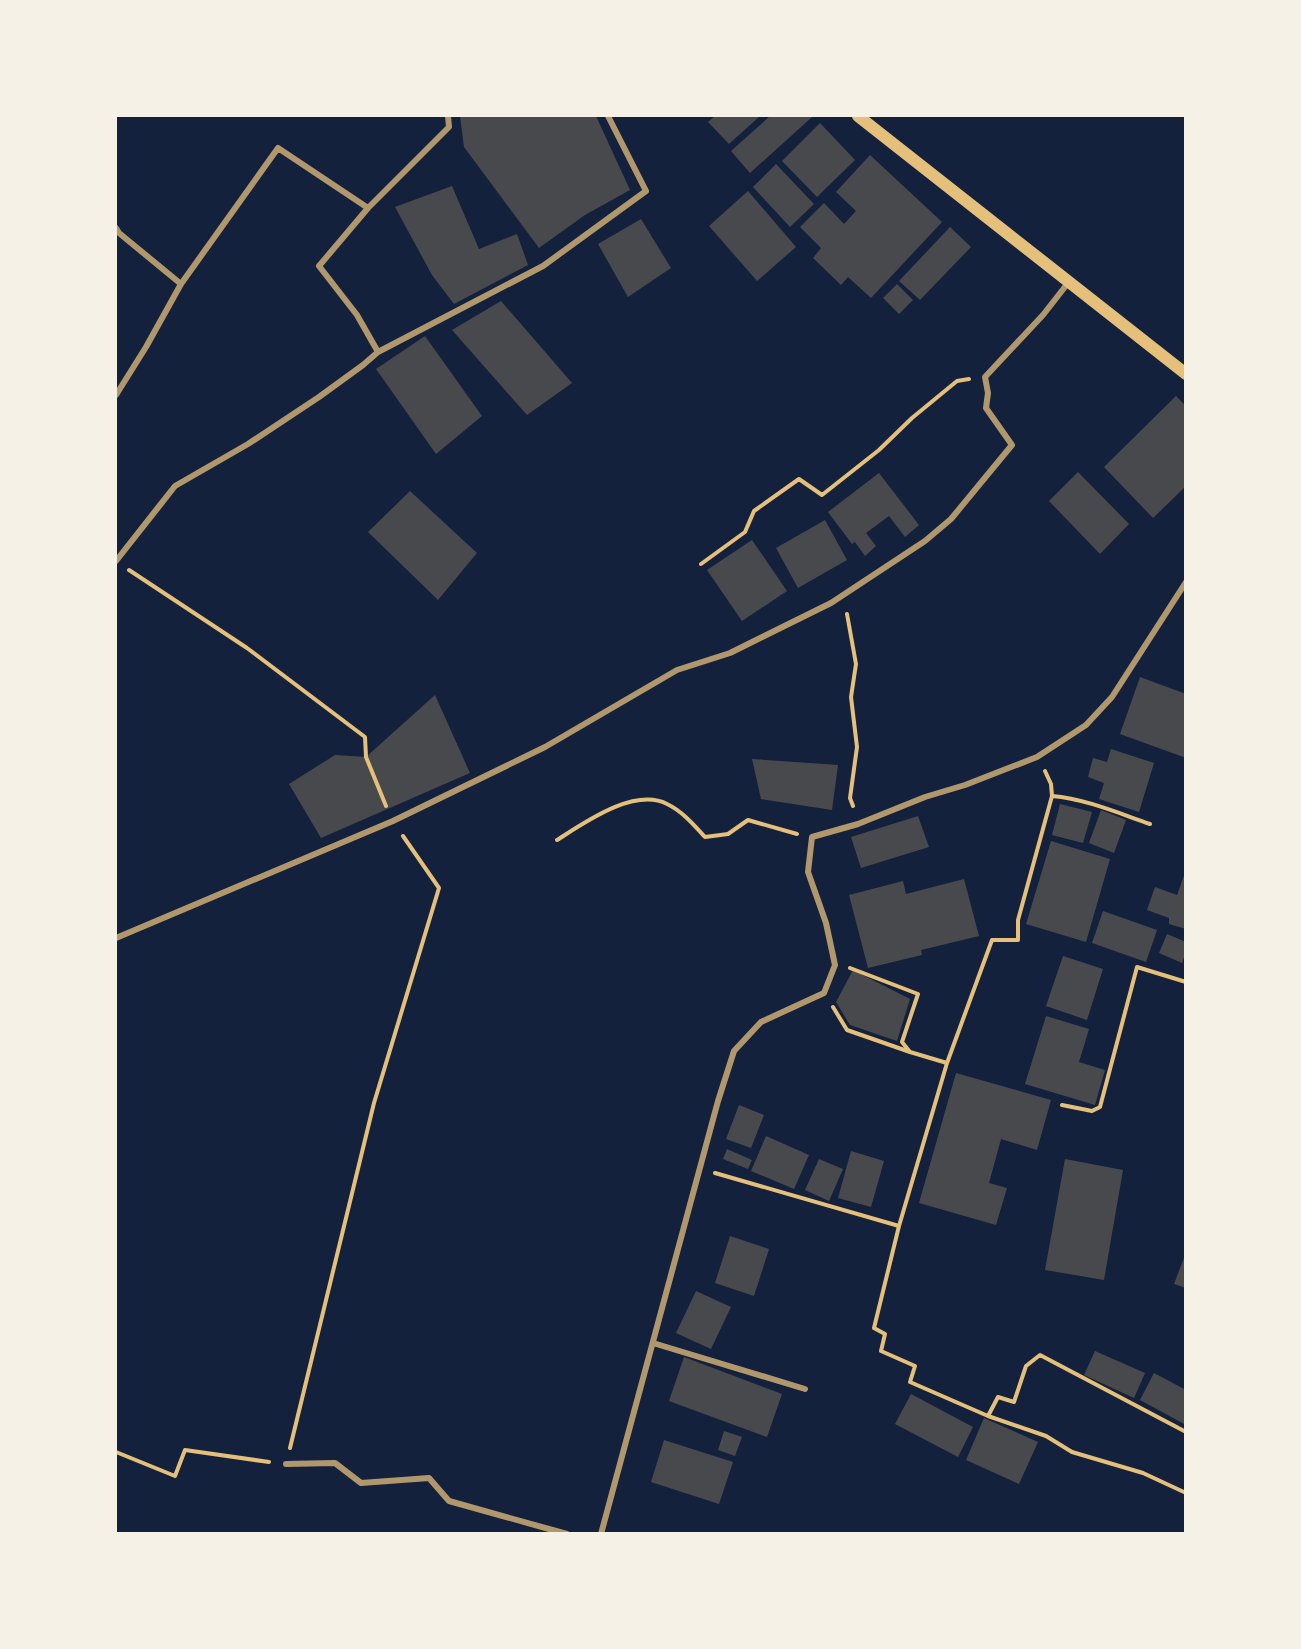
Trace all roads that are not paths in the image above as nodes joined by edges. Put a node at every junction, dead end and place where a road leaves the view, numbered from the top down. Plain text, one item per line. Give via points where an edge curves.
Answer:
1 (448, 116) edge
2 (608, 116) edge
3 (858, 116) edge
4 (368, 208) junction
5 (116, 228) edge
6 (1068, 283) junction
7 (181, 284) junction
8 (378, 352) junction
9 (1185, 374) edge
10 (116, 395) edge
11 (116, 561) edge
12 (1185, 582) edge
13 (116, 938) edge
14 (653, 1343) junction
15 (805, 1389) dead end
16 (286, 1464) road end
17 (567, 1533) edge
18 (601, 1533) edge

1 - 4 street via 449,127
2 - 8 street via 646,191 543,266
3 - 6 main road
4 - 7 street via 278,148
4 - 8 street via 319,266 357,315
5 - 7 street
6 - 9 main road
6 - 13 street via 985,377 986,408 1012,445 951,519 925,541 831,603 730,653 677,670 545,747 393,821
7 - 10 street
8 - 11 street via 248,444 175,486
12 - 14 street via 1112,697 1086,725 1037,757 858,824 812,837 808,872 826,923 835,965 824,993 761,1022 734,1052
14 - 15 street
14 - 18 street
16 - 17 street via 335,1463 362,1483 429,1478 449,1501

